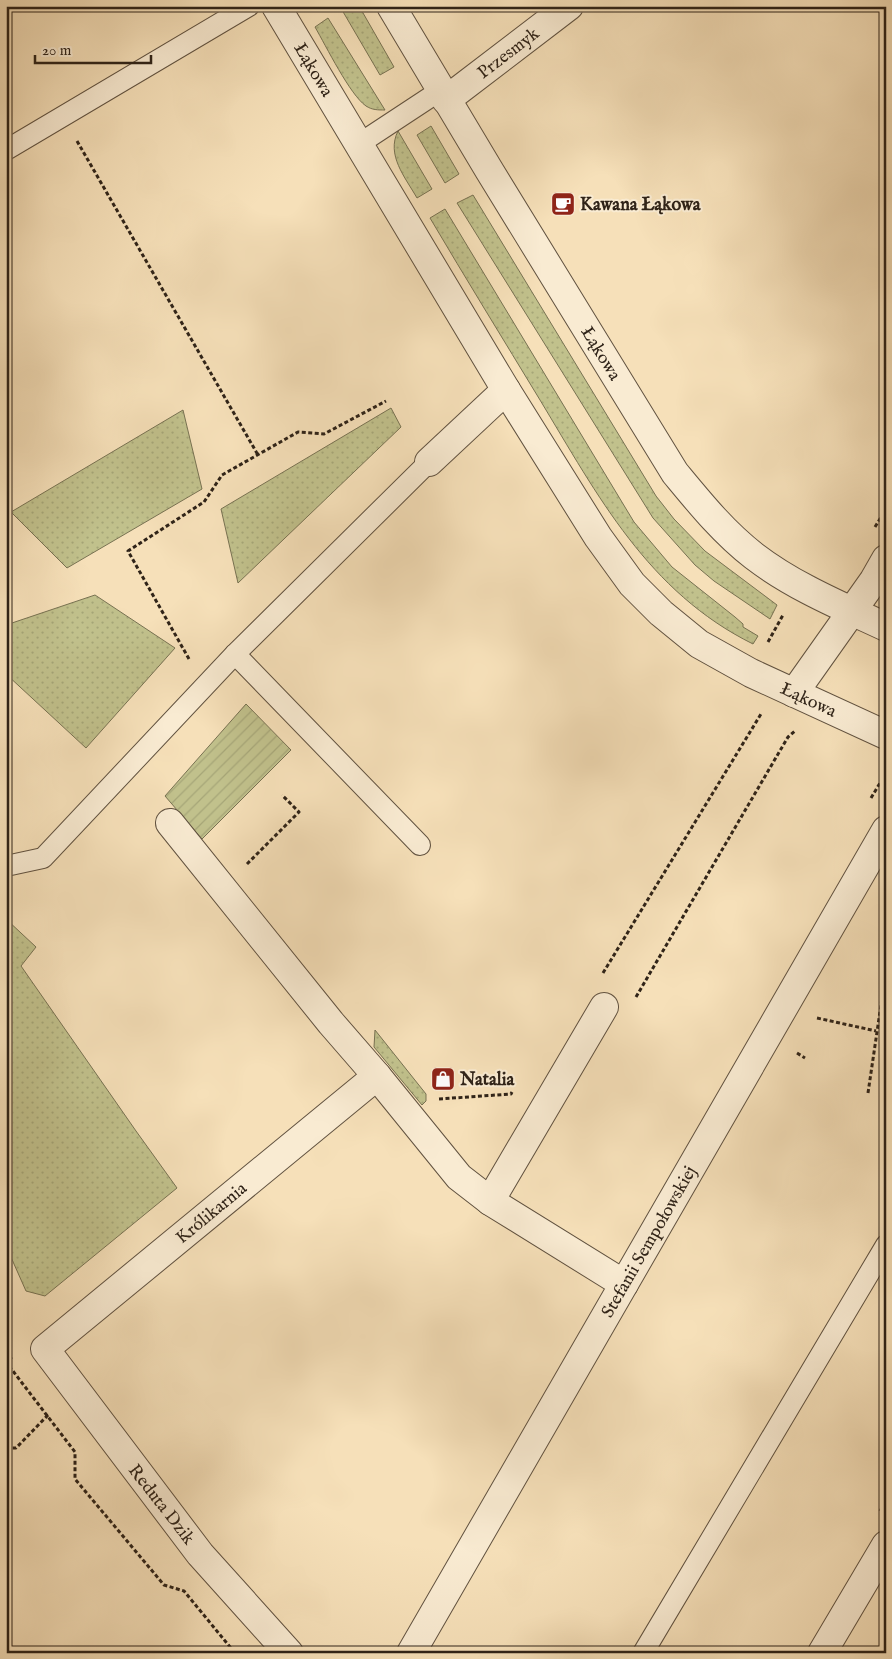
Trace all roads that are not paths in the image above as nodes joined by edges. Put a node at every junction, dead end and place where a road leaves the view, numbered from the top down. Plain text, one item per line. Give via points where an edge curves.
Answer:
1 (249, 6) edge
2 (276, 6) edge
3 (391, 6) edge
4 (569, 6) edge
5 (443, 95) junction
6 (359, 144) junction
7 (6, 150) edge
8 (506, 390) junction
9 (429, 462) joint
10 (886, 559) edge
11 (852, 611) junction
12 (886, 627) edge
13 (235, 654) junction
14 (794, 693) junction
15 (886, 735) edge
16 (170, 823) dead end
17 (886, 830) edge
18 (420, 845) dead end
19 (6, 866) edge
20 (604, 1007) dead end
21 (377, 1076) junction
22 (490, 1201) junction
23 (886, 1245) edge
24 (624, 1284) junction
25 (45, 1349) joint
26 (886, 1545) edge
27 (288, 1653) edge
28 (411, 1653) edge
29 (643, 1653) edge
30 (822, 1653) edge

1 - 7 lane
2 - 6 street, Łąkowa
3 - 5 street, Łąkowa
4 - 5 street, Przesmyk
5 - 6 lane
5 - 11 street, Łąkowa via 675,473 711,517 754,556
6 - 8 street, Łąkowa
8 - 9 street
8 - 14 street, Łąkowa via 598,537 632,584 661,614 699,644
9 - 13 lane
10 - 11 street
11 - 12 street, Łąkowa
11 - 14 street
13 - 18 lane
13 - 19 lane via 43,858
14 - 15 street, Łąkowa
16 - 21 street
17 - 24 street, Stefanii Sempołowskiej
20 - 22 street
21 - 22 street via 459,1177
21 - 25 street, Królikarnia
22 - 24 street
23 - 29 lane
24 - 28 street, Stefanii Sempołowskiej
25 - 27 street, Reduta Dzik via 200,1554
26 - 30 street

